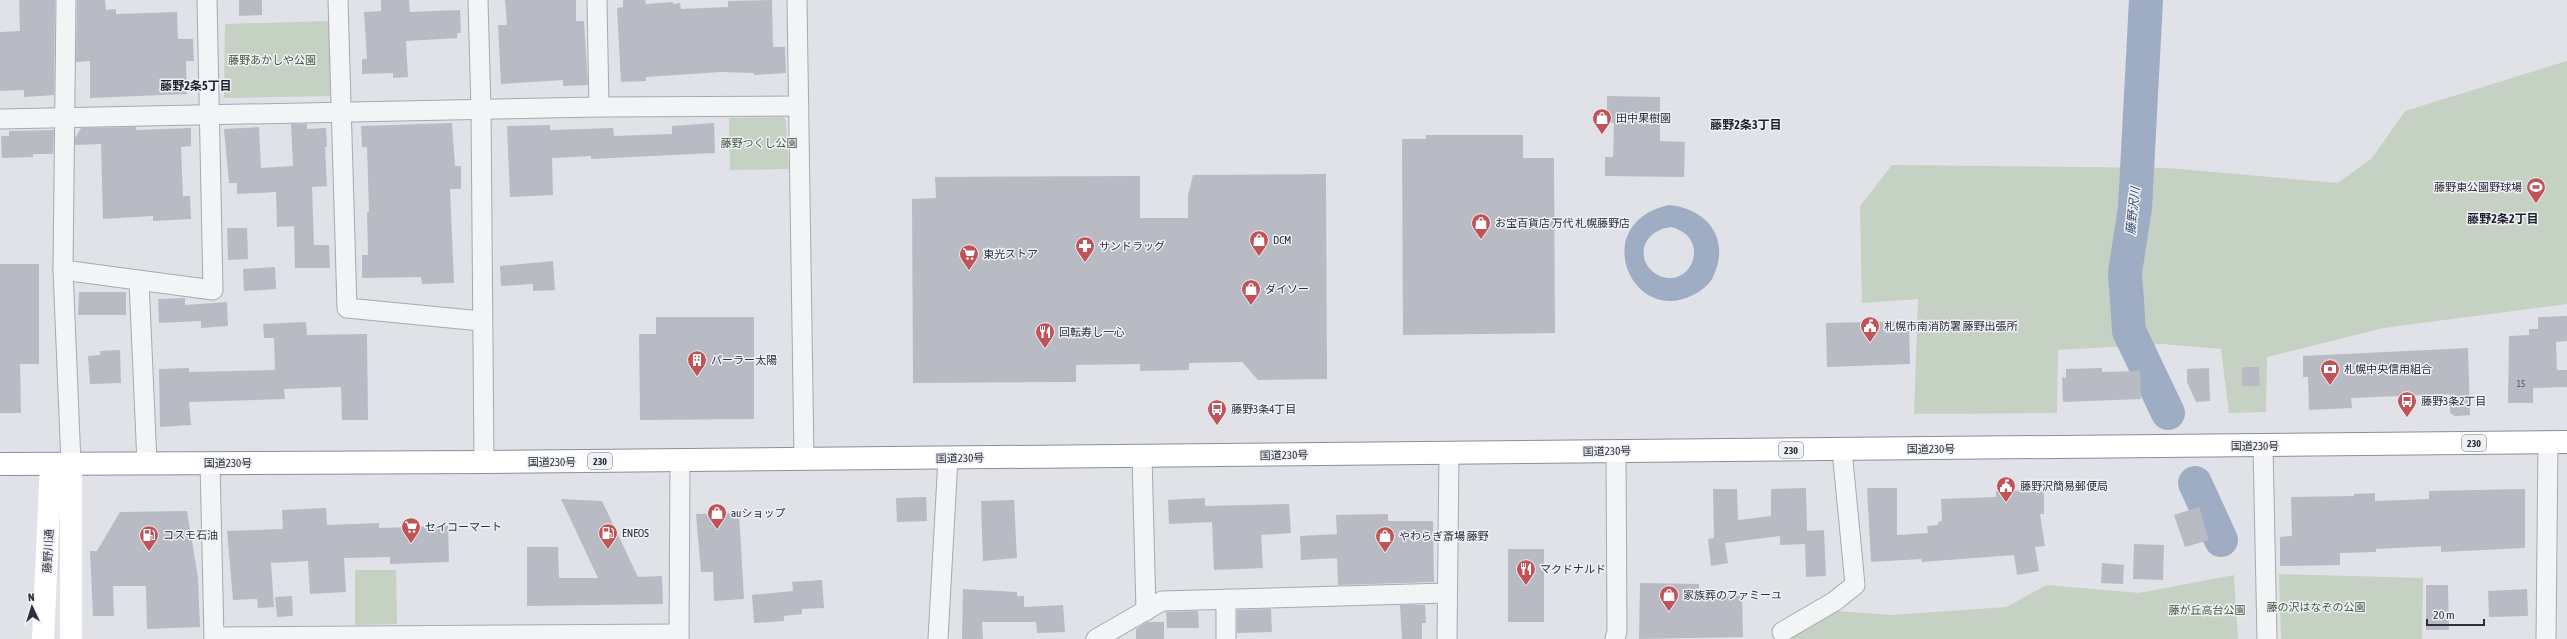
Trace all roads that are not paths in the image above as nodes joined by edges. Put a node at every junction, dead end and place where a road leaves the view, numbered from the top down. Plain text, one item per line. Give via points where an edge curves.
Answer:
1 (66, 0) edge
2 (206, 0) edge
3 (338, 0) edge
4 (478, 0) edge
5 (597, 0) edge
6 (797, 0) edge
7 (799, 106) junction
8 (599, 107) junction
9 (481, 110) junction
10 (341, 113) junction
11 (209, 114) junction
12 (65, 117) junction
13 (0, 119) edge
14 (63, 270) junction
15 (139, 281) junction
16 (481, 321) junction
17 (2558, 442) edge
18 (2263, 445) junction
19 (1842, 450) junction
20 (1616, 452) junction
21 (1449, 453) junction
22 (1142, 456) junction
23 (804, 458) junction
24 (948, 458) junction
25 (680, 460) junction
26 (210, 462) junction
27 (484, 462) junction
28 (147, 463) junction
29 (0, 464) edge
30 (61, 464) junction
31 (1447, 593) junction
32 (1226, 598) junction
33 (1146, 611) junction
34 (1782, 632) dead end
35 (679, 637) edge
36 (214, 638) edge
37 (43, 639) edge
38 (71, 639) edge
39 (938, 639) edge
40 (1096, 639) edge
41 (1226, 639) edge
42 (1447, 639) edge
43 (1615, 639) edge
44 (2267, 639) edge
45 (2546, 639) edge

1 - 12 street
2 - 11 street
3 - 10 street
4 - 9 street
5 - 8 street
6 - 7 street
7 - 8 street
7 - 23 street
8 - 9 street
9 - 10 street
9 - 16 street
10 - 11 street
10 - 16 street via 346,308
11 - 12 street
11 - 15 street via 213,290
12 - 13 street
12 - 14 street
14 - 15 street
14 - 30 street
15 - 28 street
16 - 27 street
17 - 18 main road, 国道230号 / 230
17 - 45 street
18 - 19 main road, 国道230号 / 230
18 - 44 street
19 - 20 main road, 国道230号 / 230
19 - 34 street via 1855,585 1835,601
20 - 21 main road, 国道230号 / 230
20 - 43 street
21 - 22 main road, 国道230号 / 230
21 - 31 street
22 - 24 main road, 国道230号 / 230
22 - 33 street
23 - 24 main road, 国道230号 / 230
23 - 25 main road, 国道230号 / 230
24 - 39 street
25 - 27 main road, 国道230号 / 230
25 - 35 street
26 - 27 main road, 国道230号 / 230
26 - 28 main road, 国道230号 / 230
26 - 36 street
28 - 30 main road, 国道230号 / 230
29 - 30 main road, 国道230号 / 230
30 - 37 main road, 藤野川通
30 - 38 main road, 藤野川通
31 - 32 street
31 - 42 street
32 - 33 street via 1162,601
32 - 41 street
33 - 40 street
35 - 36 street

